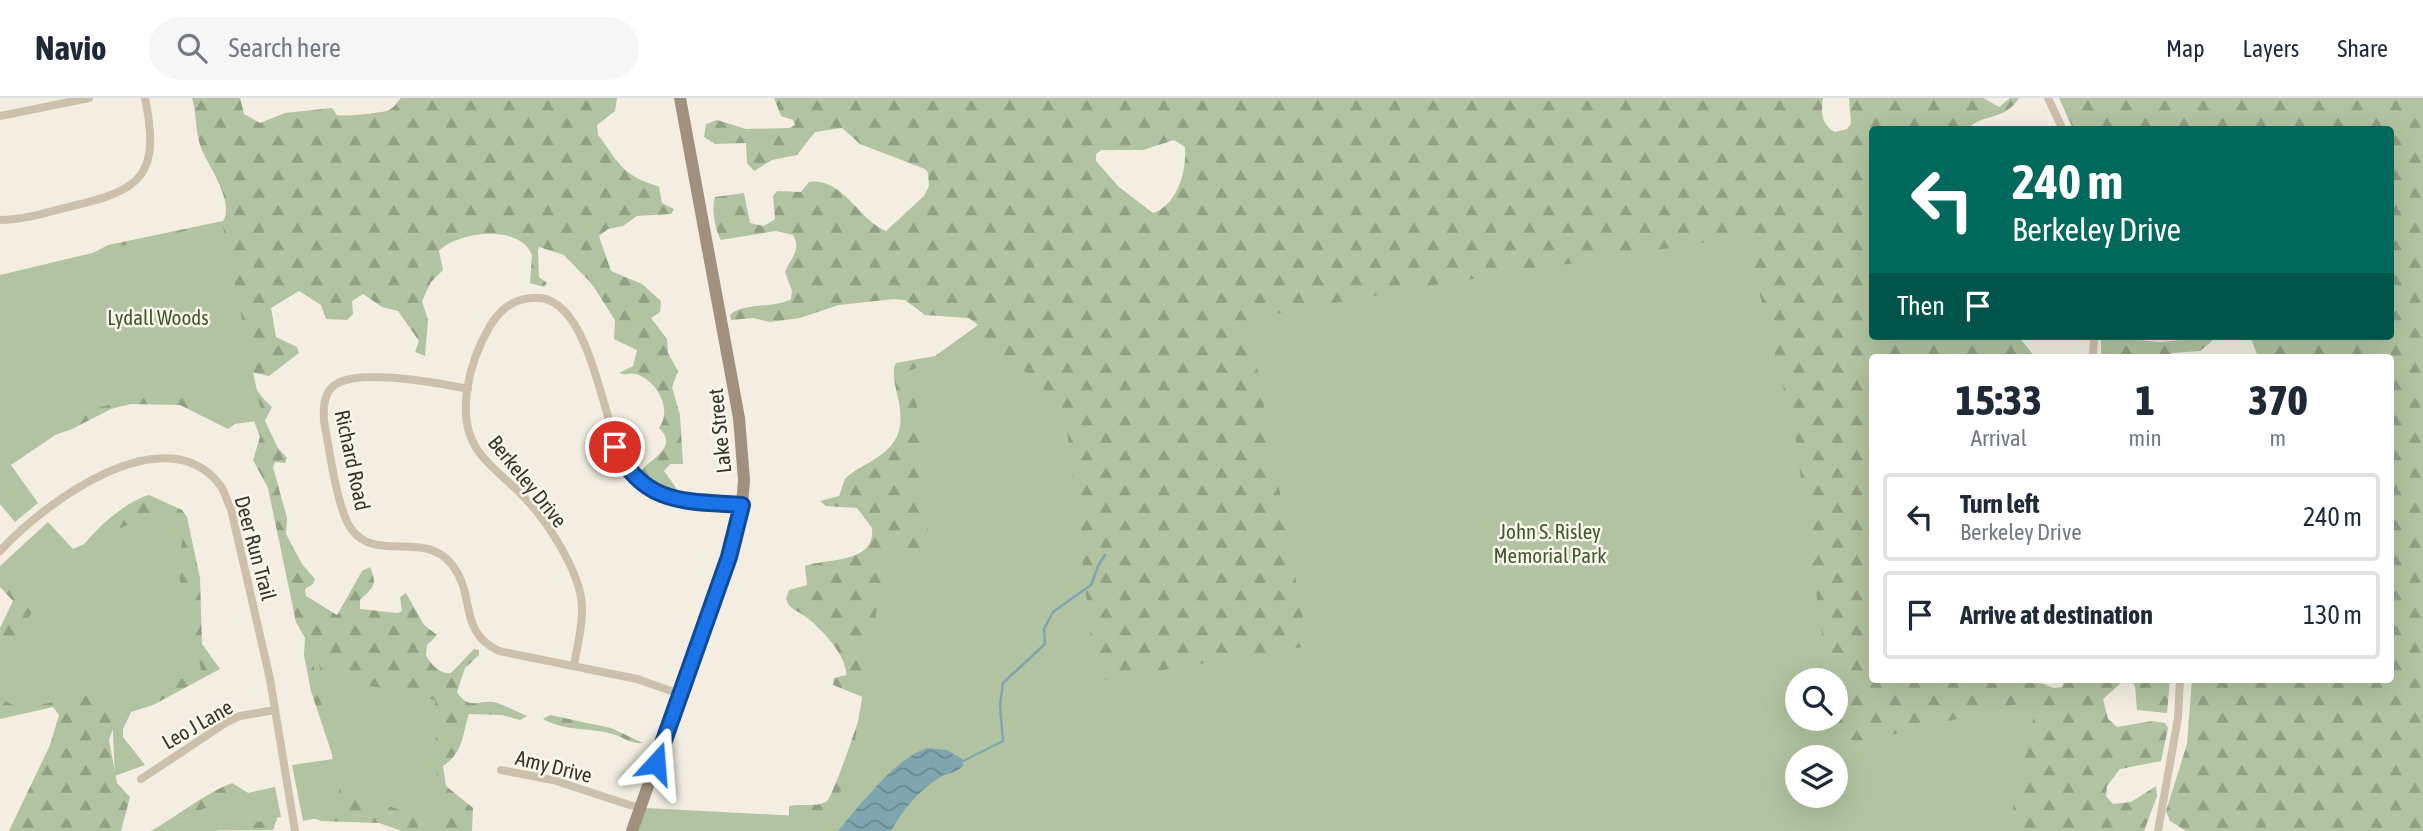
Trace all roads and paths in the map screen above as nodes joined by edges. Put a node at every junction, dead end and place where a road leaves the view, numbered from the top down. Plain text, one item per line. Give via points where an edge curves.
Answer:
1 (89, 98) edge
2 (145, 98) edge
3 (680, 98) edge
4 (2048, 98) edge
5 (0, 116) edge
6 (2061, 126) edge
7 (0, 220) edge
8 (468, 389) junction
9 (742, 505) junction
10 (0, 551) edge
11 (574, 665) junction
12 (2180, 683) edge
13 (680, 694) junction
14 (275, 710) junction
15 (500, 770) dead end
16 (141, 779) dead end
17 (639, 808) junction
18 (295, 831) edge
19 (632, 831) edge
20 (2158, 831) edge

1 - 5 street
2 - 7 street via 151,152 145,170 133,183 91,202
3 - 9 main road, Lake Street via 739,418 744,451
4 - 6 street
8 - 9 street, Berkeley Drive via 483,339 497,314 516,300 536,297 556,306 581,337 592,359 615,447 635,479 652,492 676,499
8 - 11 street, Berkeley Drive via 468,423 475,447 490,467 525,497 572,568 582,609
8 - 11 street, Richard Road via 357,378 338,383 327,393 324,421 343,510 352,530 369,543 417,545 438,552 453,565 476,635 484,644
9 - 13 main road, Lake Street via 729,557
10 - 14 street, Deer Run Trail via 58,502 129,463 153,457 203,470 221,486 231,509
11 - 13 street, Richard Road
12 - 20 street
13 - 17 main road, Lake Street
14 - 16 street, Leo J Lane via 227,722
14 - 18 street, Deer Run Trail
15 - 17 street, Amy Drive via 553,780
17 - 19 main road, Lake Street

